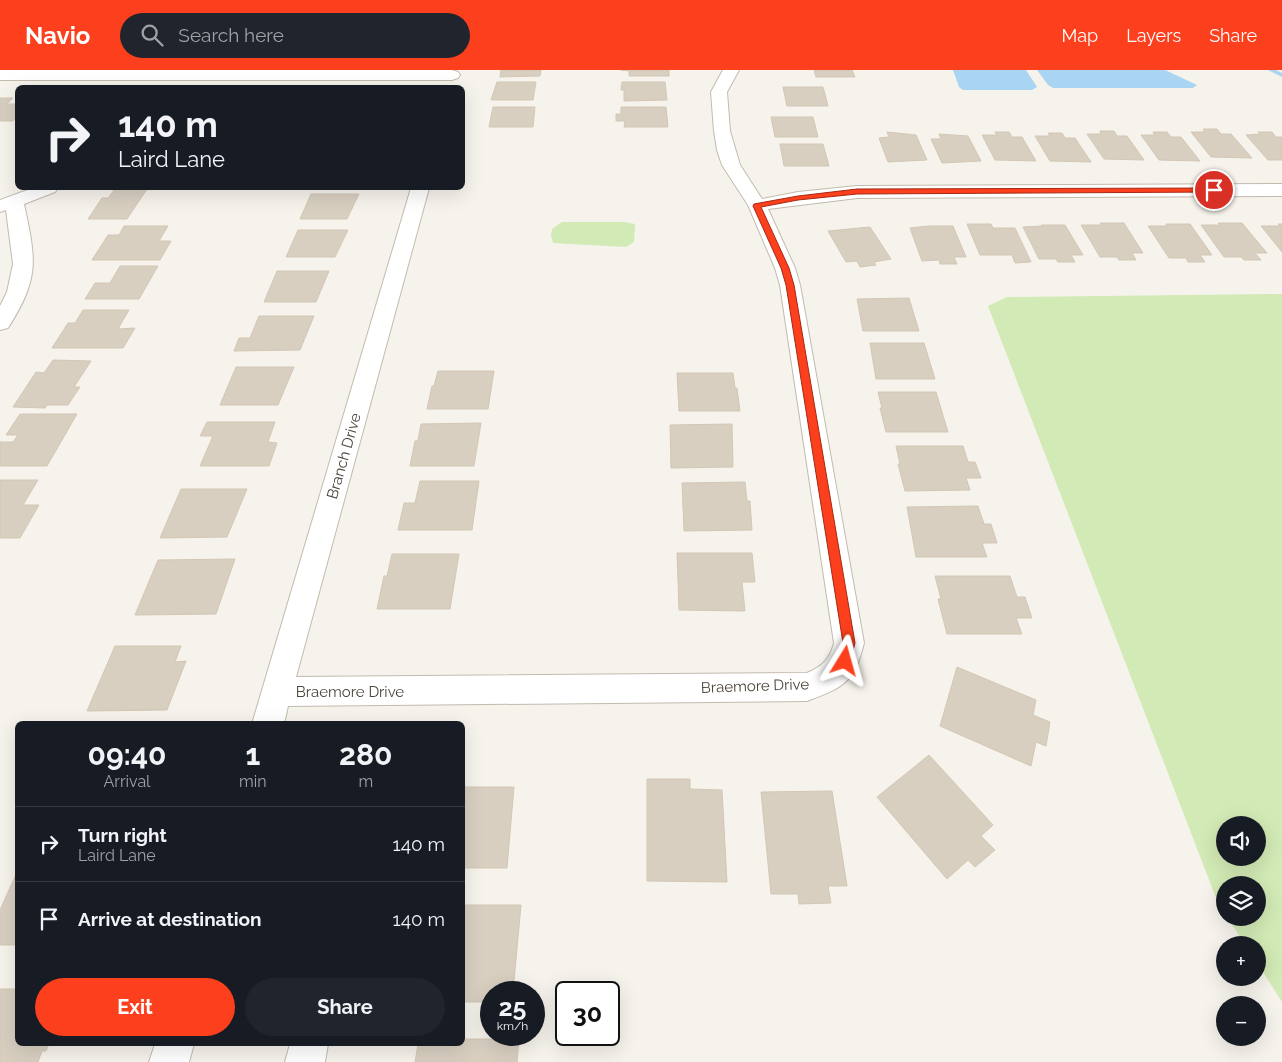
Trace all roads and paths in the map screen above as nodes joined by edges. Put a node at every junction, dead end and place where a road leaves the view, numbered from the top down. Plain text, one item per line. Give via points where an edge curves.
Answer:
1 (731, 70) edge
2 (0, 75) edge
3 (180, 77) edge
4 (451, 77) edge
5 (43, 190) edge
6 (419, 190) edge
7 (1282, 190) edge
8 (7, 203) edge
9 (757, 206) junction
10 (0, 323) edge
11 (278, 692) junction
12 (269, 721) edge
13 (173, 1046) edge
14 (309, 1046) edge
15 (169, 1062) edge
16 (305, 1062) edge

1 - 9 street, Braemore Drive via 719,92 722,131 731,165
2 - 3 street
3 - 4 street
5 - 8 street
6 - 11 street, Branch Drive
7 - 9 street via 857,192
8 - 10 street via 24,251 24,265 21,285
9 - 11 street, Braemore Drive via 790,285 849,643 845,661 832,677 808,687
11 - 12 street, Branch Drive
13 - 15 street
14 - 16 street

